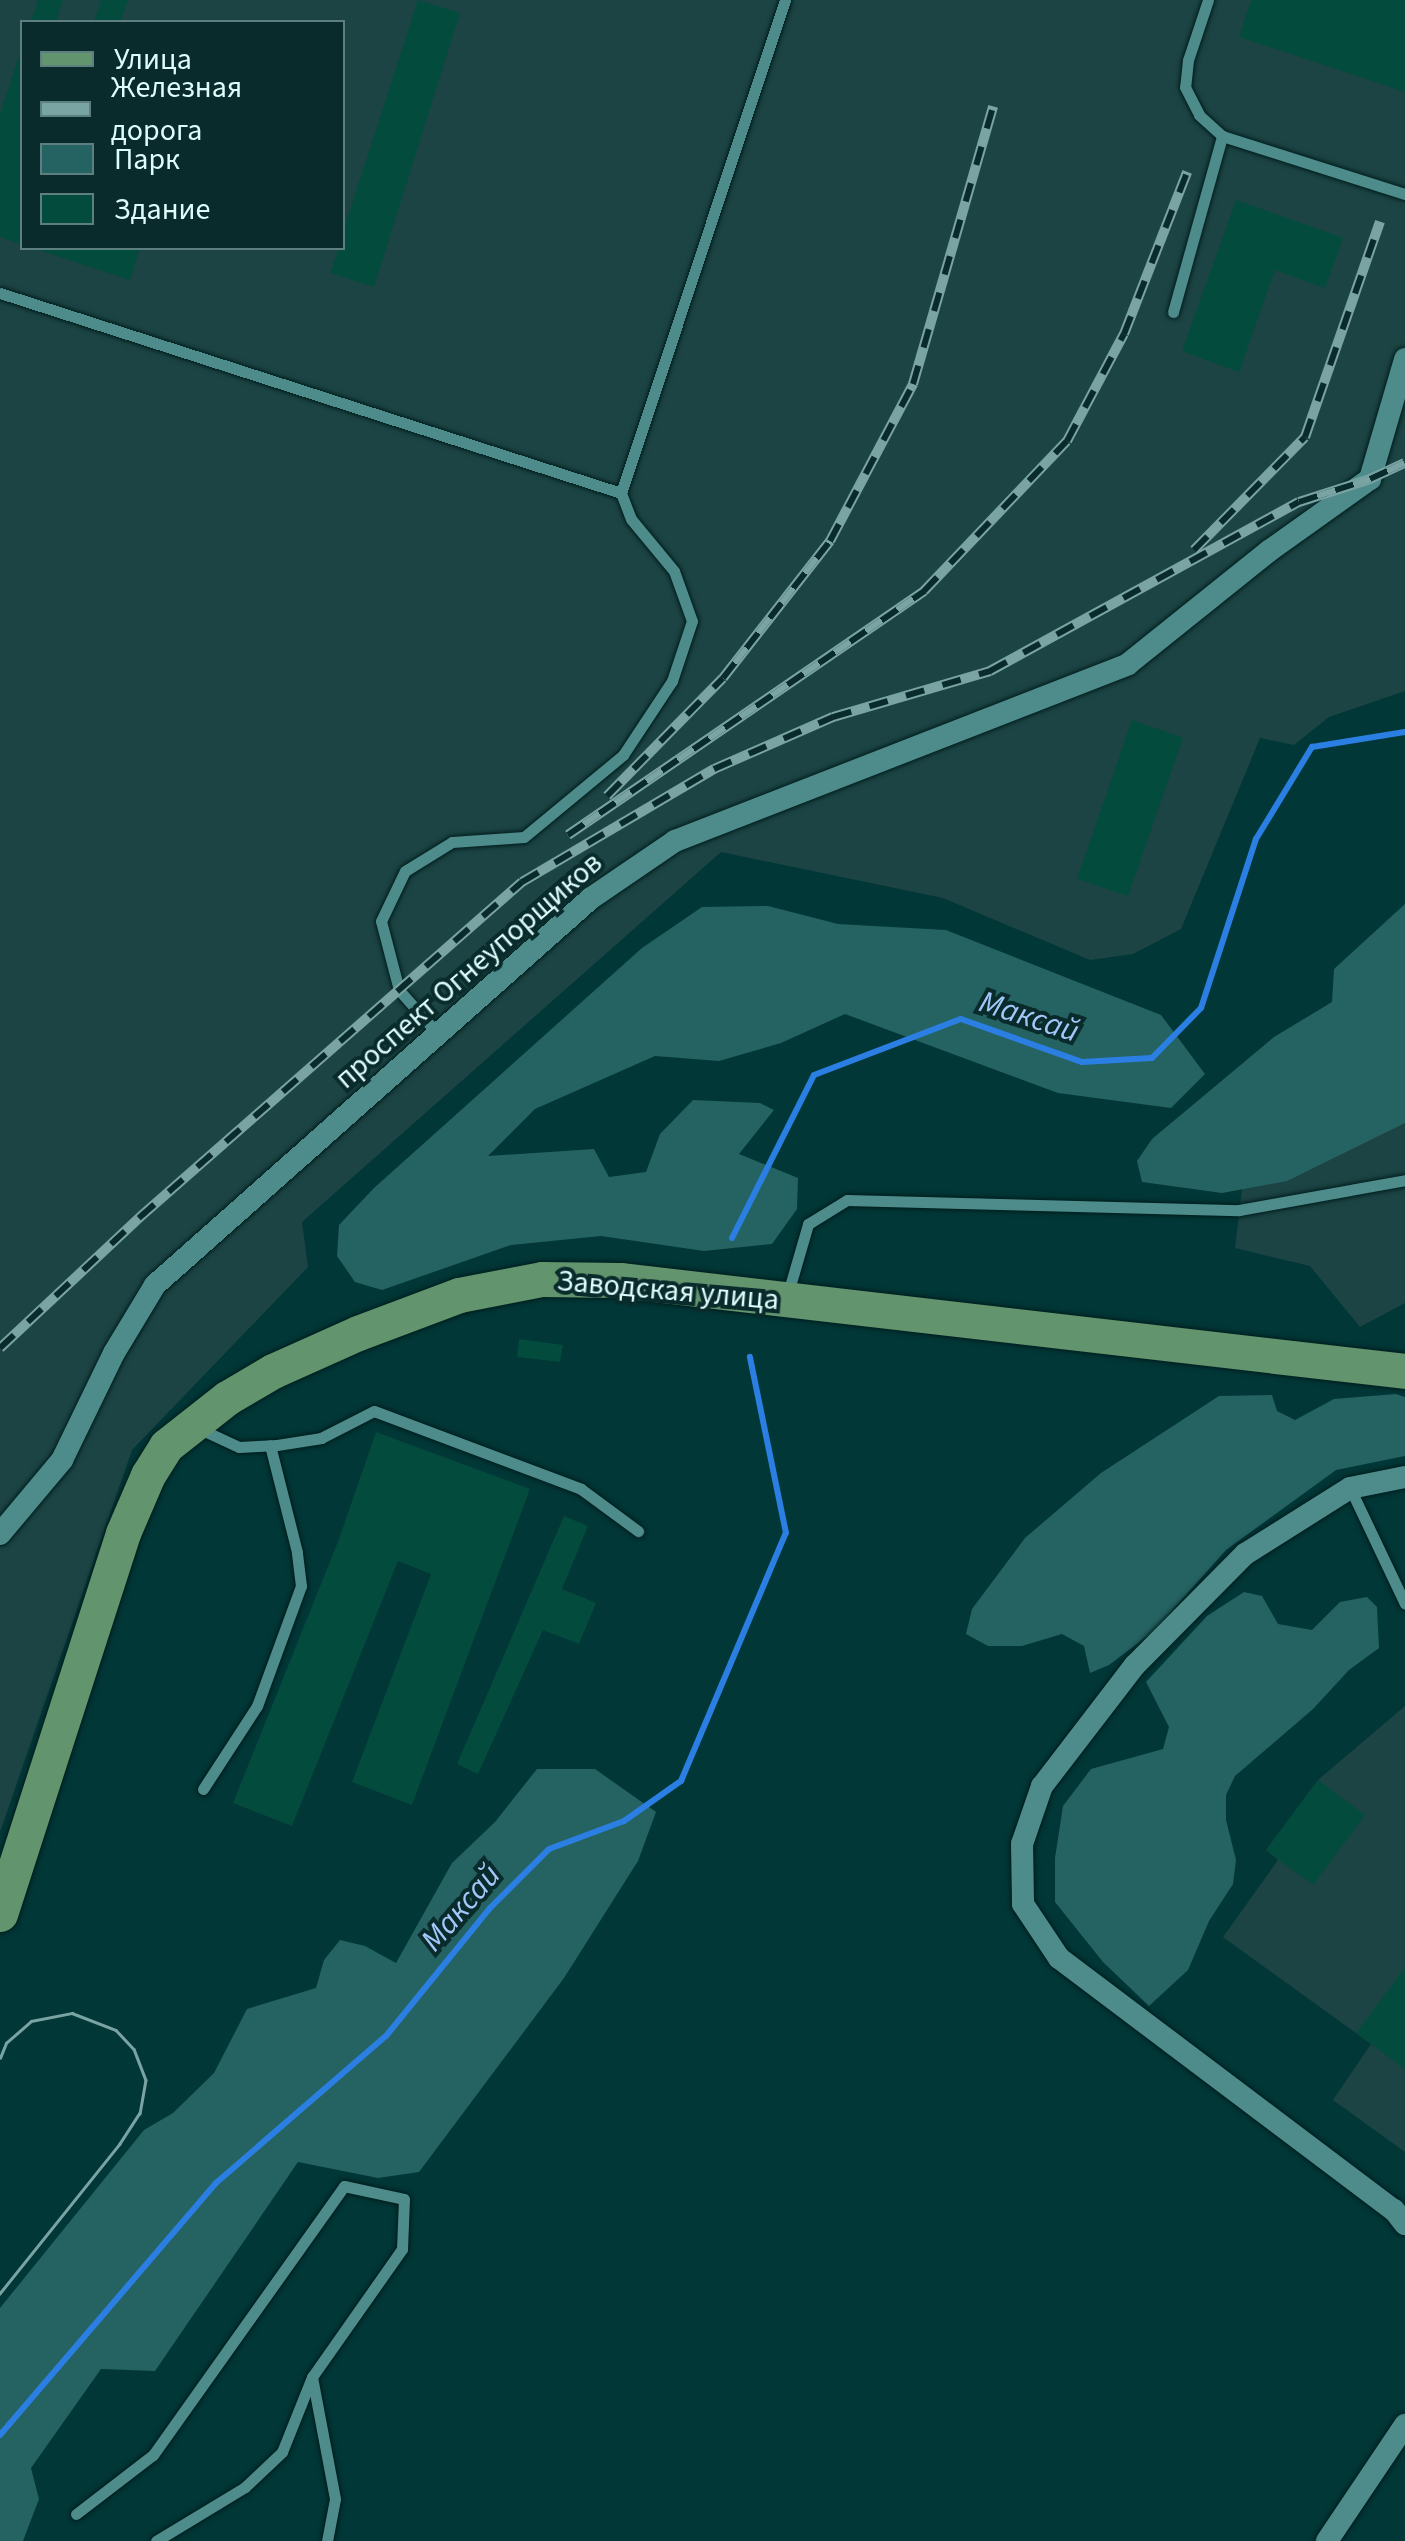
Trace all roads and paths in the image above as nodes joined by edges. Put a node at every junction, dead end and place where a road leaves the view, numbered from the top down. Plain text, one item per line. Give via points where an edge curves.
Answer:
1 (784, 0) edge
2 (1208, 0) edge
3 (1222, 136) junction
4 (1405, 194) edge
5 (0, 293) edge
6 (1174, 312) dead end
7 (1405, 359) edge
8 (621, 494) junction
9 (438, 1034) junction
10 (1405, 1180) edge
11 (786, 1302) junction
12 (1399, 1370) edge
13 (190, 1424) junction
14 (270, 1445) junction
15 (1405, 1478) edge
16 (1350, 1488) junction
17 (638, 1530) dead end
18 (0, 1534) edge
19 (1405, 1604) edge
20 (203, 1789) dead end
21 (0, 1914) edge
22 (1405, 2224) edge
23 (312, 2377) junction
24 (1405, 2425) edge
25 (76, 2514) dead end
26 (156, 2541) edge
27 (326, 2541) edge
28 (1327, 2541) edge

1 - 8 lane
2 - 3 lane via 1185,87
3 - 4 lane
3 - 6 lane
5 - 8 lane
7 - 9 street, проспект Огнеупорщиков via 1370,480 1128,664 675,840 590,899
8 - 9 lane via 631,519 674,571 692,621 672,681 623,755 524,837 452,842 405,871 381,921 399,990
9 - 18 street, проспект Огнеупорщиков via 155,1284 62,1460
10 - 11 lane via 1240,1210 847,1200 808,1224
11 - 12 main road, Заводская улица
11 - 13 main road, Заводская улица via 620,1280 542,1279 459,1295 273,1371
13 - 14 lane via 239,1447
13 - 21 main road, Заводская улица via 166,1446 122,1533
14 - 17 lane via 322,1438 374,1410 581,1489
14 - 20 lane via 301,1586 256,1706
15 - 16 street
16 - 19 lane
16 - 22 street via 1245,1554 1135,1665 1042,1786 1022,1844 1023,1904 1059,1958
23 - 25 lane via 402,2249 404,2199 344,2186 153,2454
23 - 26 lane via 282,2452 245,2487
23 - 27 lane via 334,2499
24 - 28 street

